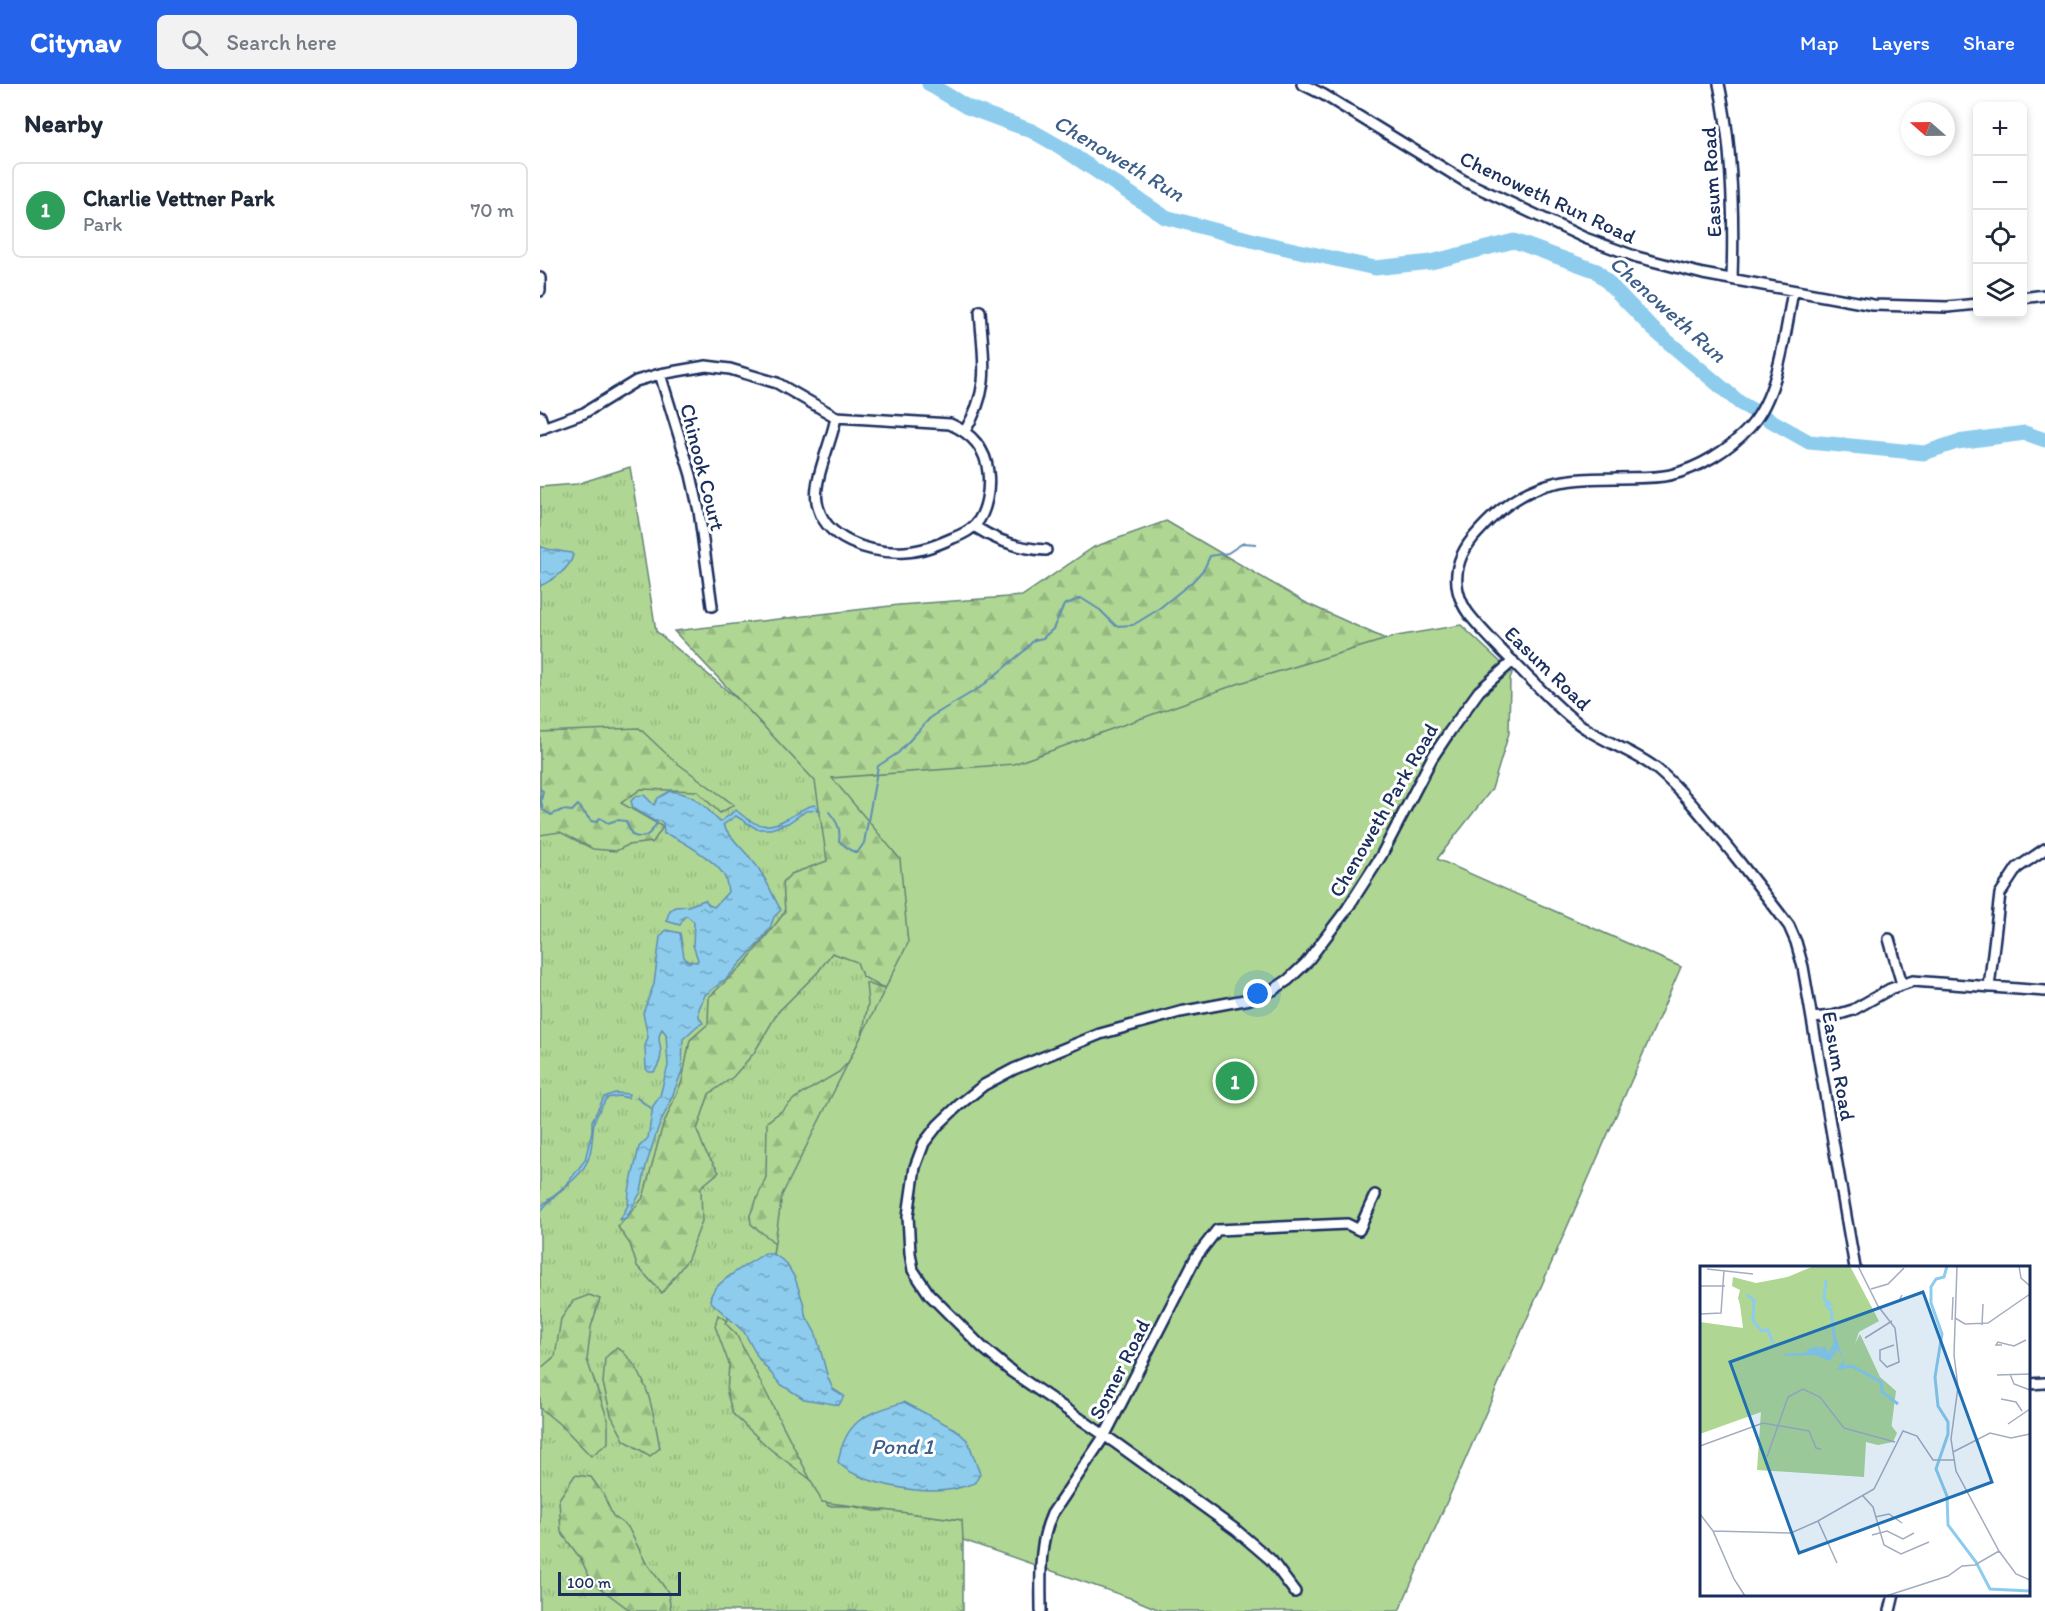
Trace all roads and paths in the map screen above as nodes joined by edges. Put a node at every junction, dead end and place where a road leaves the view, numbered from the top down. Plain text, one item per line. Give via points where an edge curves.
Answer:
1 (1302, 84) edge
2 (1719, 84) edge
3 (540, 279) edge
4 (1732, 279) junction
5 (540, 291) edge
6 (1793, 291) junction
7 (2045, 295) edge
8 (2027, 297) edge
9 (1973, 304) edge
10 (980, 310) dead end
11 (660, 374) junction
12 (540, 416) edge
13 (836, 417) junction
14 (542, 428) edge
15 (965, 431) junction
16 (976, 525) junction
17 (1046, 550) dead end
18 (712, 606) dead end
19 (1513, 661) junction
20 (2045, 849) edge
21 (1889, 939) dead end
22 (1902, 984) junction
23 (1989, 987) junction
24 (2045, 992) edge
25 (1812, 1017) junction
26 (1375, 1195) dead end
27 (1855, 1266) edge
28 (2045, 1383) edge
29 (2030, 1384) edge
30 (1105, 1435) junction
31 (1294, 1592) dead end
32 (1894, 1596) edge
33 (1041, 1611) edge
34 (1890, 1611) edge

1 - 4 street, Chenoweth Run Road via 1466,182 1529,213 1637,258
2 - 4 street, Easum Road via 1728,150
3 - 5 street
4 - 6 street, Chenoweth Run Road
6 - 9 street, Chenoweth Run Road via 1904,308
6 - 19 street, Easum Road via 1775,378 1763,408 1738,439 1682,472 1652,477 1576,478 1547,484 1518,497 1472,538 1457,573 1462,604
7 - 8 street
10 - 15 street via 984,381 979,405
11 - 13 street via 706,366 730,369 788,388
11 - 14 street via 636,381 584,413
11 - 18 street, Chinook Court via 693,484
12 - 14 street
13 - 15 street via 950,424
13 - 16 street via 816,491 819,510 834,532 874,549 903,552 937,545
15 - 16 street via 984,454 989,473 986,500
16 - 17 street via 1002,542
19 - 25 street, Easum Road via 1566,714 1658,771 1711,826 1789,926 1799,951
19 - 30 street, Chenoweth Park Road via 1479,691 1450,730 1381,856 1347,909 1288,980 1250,999 1180,1012 1100,1034 1014,1069 984,1085 959,1105 924,1143 915,1167 908,1216 909,1253 921,1284 991,1355
20 - 23 street via 2018,868 2000,894
21 - 22 street
22 - 23 street via 1913,981
22 - 25 street via 1853,1010
23 - 24 street
25 - 27 street, Easum Road
26 - 30 street, Somer Road via 1359,1230 1347,1224 1217,1230 1196,1257
28 - 29 street
30 - 31 street, Chenoweth Park Road via 1236,1530 1271,1560
30 - 33 street, Somer Road via 1048,1522 1041,1548
32 - 34 street

